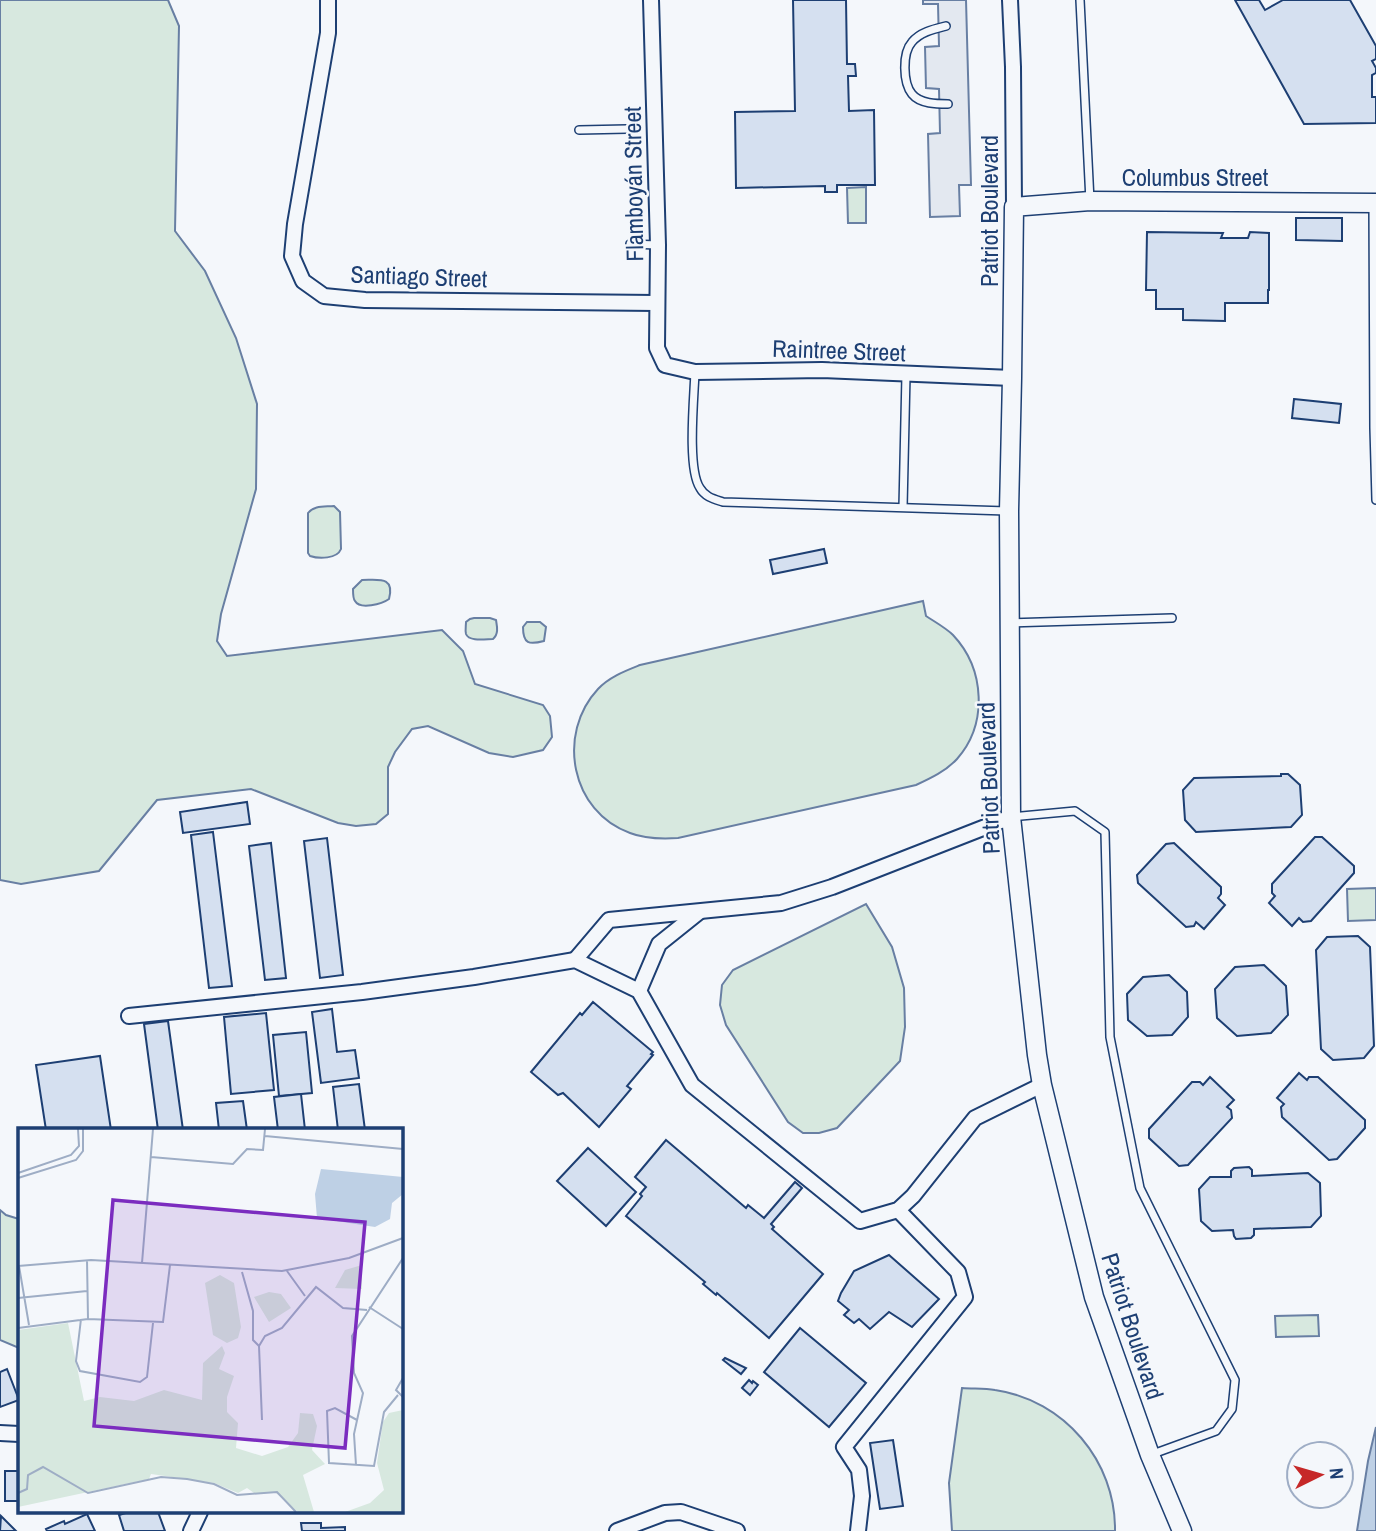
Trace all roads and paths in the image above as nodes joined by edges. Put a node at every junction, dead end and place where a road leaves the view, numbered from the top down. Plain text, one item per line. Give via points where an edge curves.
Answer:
1 (328, 0) edge
2 (652, 0) edge
3 (1010, 0) edge
4 (1080, 0) edge
5 (946, 26) dead end
6 (948, 104) dead end
7 (627, 129) dead end
8 (579, 130) dead end
9 (1090, 201) junction
10 (1375, 203) edge
11 (1014, 207) junction
12 (630, 244) dead end
13 (658, 245) junction
14 (656, 303) junction
15 (666, 365) joint
16 (695, 372) junction
17 (905, 375) junction
18 (1012, 378) junction
19 (1375, 428) edge
20 (1376, 500) edge
21 (903, 507) junction
22 (1009, 511) junction
23 (1172, 618) dead end
24 (1010, 624) junction
25 (1011, 817) junction
26 (700, 911) junction
27 (575, 960) junction
28 (639, 991) junction
29 (129, 1016) dead end
30 (1042, 1084) junction
31 (898, 1210) junction
32 (0, 1433) edge
33 (18, 1434) edge
34 (1150, 1455) junction
35 (199, 1514) edge
36 (191, 1531) edge
37 (617, 1531) edge
38 (737, 1531) edge
39 (858, 1531) edge
40 (1182, 1531) edge

1 - 14 street, Santiago Street via 328,33 292,256 303,281 324,296 365,300
2 - 13 street, Flamboyán Street
3 - 11 street, Patriot Boulevard
4 - 9 lane
5 - 6 lane via 911,42 905,70 912,95
7 - 8 lane
9 - 10 street, Columbus Street
9 - 11 street, Columbus Street
10 - 19 lane
11 - 18 street, Patriot Boulevard
12 - 13 lane
13 - 14 street, Flamboyán Street
14 - 15 street, Flamboyán Street via 657,348
15 - 16 street, Raintree Street
16 - 17 street, Raintree Street
16 - 21 lane via 695,478 710,498
17 - 18 street, Raintree Street
17 - 21 lane
18 - 22 street, Patriot Boulevard
19 - 20 lane
21 - 22 lane
22 - 24 street, Patriot Boulevard
23 - 24 lane
24 - 25 street, Patriot Boulevard
25 - 26 street via 819,891 781,902
25 - 30 street, Patriot Boulevard
25 - 34 lane via 1075,811 1105,832 1110,1037 1140,1188 1235,1380 1232,1409 1216,1431
26 - 27 street via 609,920
26 - 28 street via 659,944
27 - 28 street
27 - 29 street via 362,992
28 - 31 street via 692,1085 860,1221
30 - 31 street via 975,1118
30 - 34 street, Patriot Boulevard via 1094,1297
31 - 39 street via 958,1272 965,1297 844,1447 859,1470
32 - 33 street
34 - 40 street, Patriot Boulevard
35 - 36 street
37 - 38 street via 665,1513 681,1512

